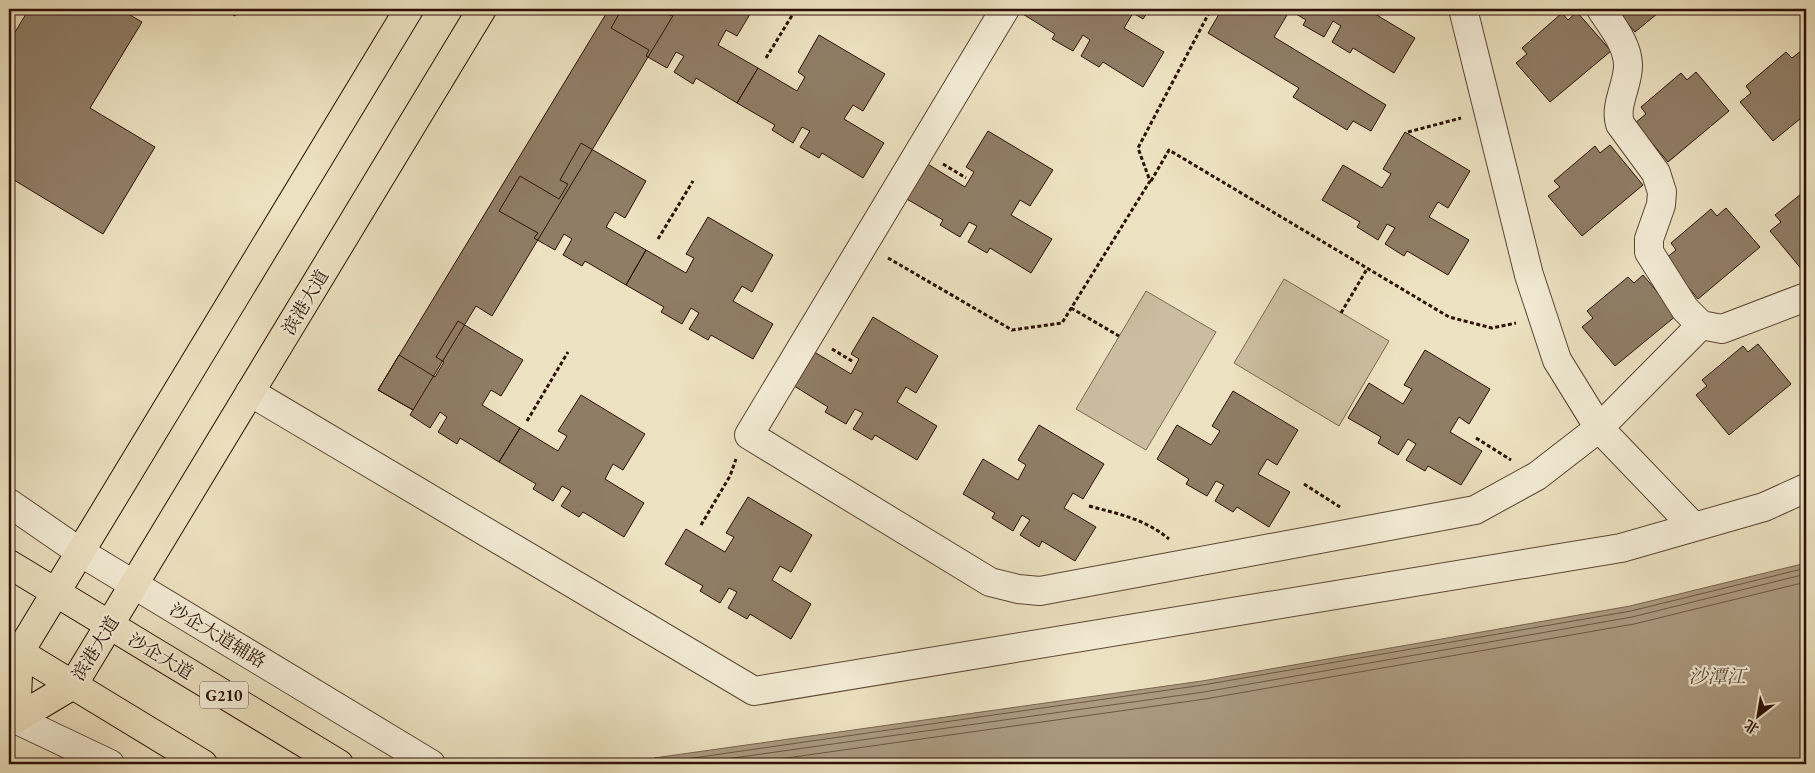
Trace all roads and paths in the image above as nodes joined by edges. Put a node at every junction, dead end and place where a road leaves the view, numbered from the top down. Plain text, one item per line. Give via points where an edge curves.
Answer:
1 (409, 9) edge
2 (482, 9) edge
3 (796, 9) edge
4 (1005, 9) edge
5 (1211, 9) edge
6 (1463, 9) edge
7 (1601, 9) edge
8 (766, 58) dead end
9 (1488, 110) junction
10 (1408, 132) dead end
11 (693, 181) dead end
12 (1150, 181) junction
13 (658, 239) dead end
14 (864, 244) junction
15 (1367, 268) junction
16 (1806, 297) edge
17 (1071, 308) junction
18 (1342, 312) dead end
19 (1543, 317) junction
20 (1702, 325) junction
21 (1119, 336) dead end
22 (568, 352) dead end
23 (250, 392) junction
24 (527, 421) dead end
25 (1600, 428) junction
26 (1476, 438) dead end
27 (738, 454) dead end
28 (1537, 476) junction
29 (1806, 488) edge
30 (9, 503) edge
31 (1089, 506) dead end
32 (701, 525) dead end
33 (1694, 527) junction
34 (80, 552) junction
35 (1188, 563) junction
36 (9, 564) edge
37 (134, 584) junction
38 (56, 593) junction
39 (109, 625) junction
40 (14, 650) edge
41 (73, 685) junction
42 (12, 717) edge
43 (110, 764) edge
44 (204, 764) edge
45 (339, 764) edge
46 (430, 764) edge

1 - 34 main road
2 - 23 main road, 滨港大道
3 - 8 path
4 - 14 street
5 - 12 path via 1138,148
6 - 9 street
7 - 20 street via 1625,50 1628,65 1617,115 1620,124 1656,173 1662,192 1661,205 1648,239 1649,252 1685,309
9 - 10 path
9 - 19 street via 1529,275
11 - 13 path
12 - 15 path via 1169,150
12 - 17 path
14 - 17 path via 1012,330 1062,323
14 - 35 street via 749,435 990,582 1040,591
15 - 18 path
15 - 19 path via 1448,317 1492,328
16 - 20 street via 1722,329
17 - 21 path
19 - 25 street via 1557,360
20 - 25 street
22 - 24 path
23 - 33 street via 754,691 1621,548
23 - 37 main road, 滨港大道
25 - 28 street
25 - 33 street
26 - 28 path
27 - 32 path via 730,476
28 - 35 street via 1475,510
29 - 33 street via 1764,506
30 - 34 street, 沙企大道辅路
31 - 35 path via 1130,517 1155,528 1175,544
34 - 37 street, 沙企大道辅路
34 - 38 main road
36 - 38 main road, 沙企大道 / G210
37 - 39 main road, 滨港大道
37 - 46 street, 沙企大道辅路
38 - 39 main road, 沙企大道 / G210
38 - 40 main road
39 - 41 main road, 滨港大道
39 - 45 main road, 沙企大道 / G210
40 - 41 main road
40 - 42 main road
41 - 42 main road, 滨港大道
41 - 44 main road
42 - 43 street

